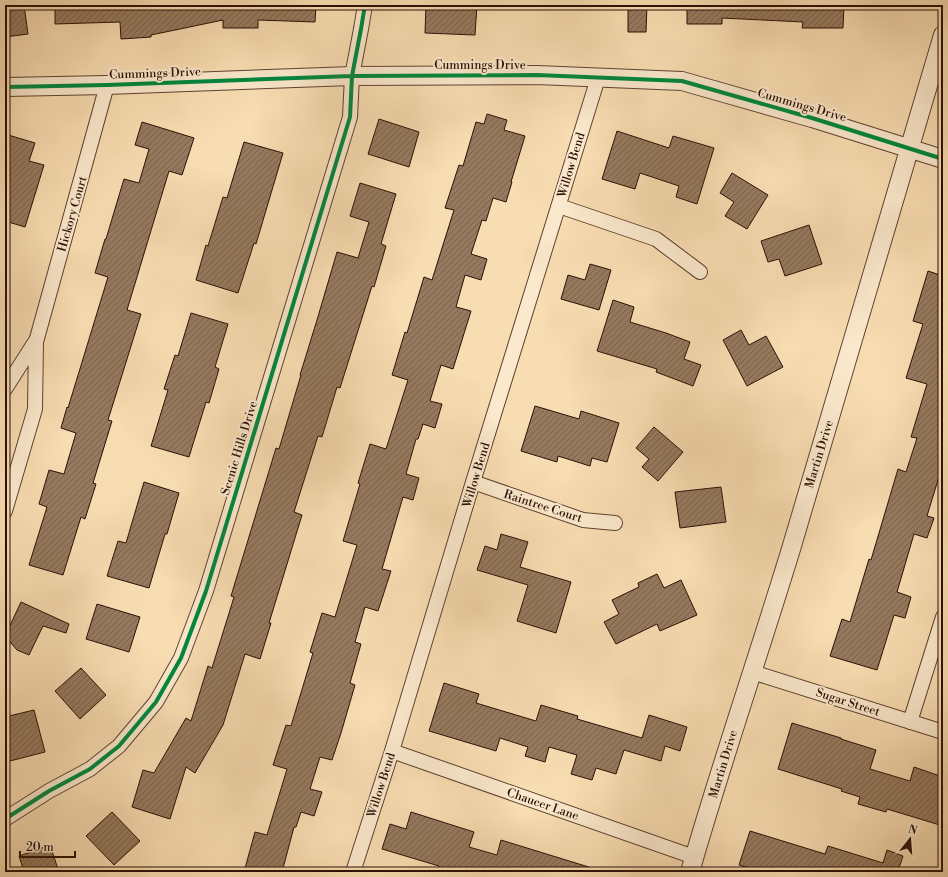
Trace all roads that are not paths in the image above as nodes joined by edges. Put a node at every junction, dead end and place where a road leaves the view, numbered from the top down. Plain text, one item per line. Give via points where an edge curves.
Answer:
1 (365, 5) edge
2 (943, 35) edge
3 (352, 76) junction
4 (598, 78) junction
5 (108, 85) junction
6 (5, 87) edge
7 (910, 148) junction
8 (943, 159) edge
9 (559, 206) junction
10 (700, 272) dead end
11 (36, 342) junction
12 (5, 389) edge
13 (473, 482) junction
14 (5, 511) edge
15 (615, 523) dead end
16 (943, 617) edge
17 (752, 672) junction
18 (910, 722) junction
19 (943, 732) edge
20 (392, 751) junction
21 (5, 819) edge
22 (692, 864) edge
23 (353, 872) edge

1 - 3 street, Scenic Hills Drive
2 - 7 street, Martin Drive
3 - 4 street, Cummings Drive via 537,75
3 - 5 street, Cummings Drive
3 - 21 street, Scenic Hills Drive via 350,117 208,583 181,658 156,702 119,746 90,769
4 - 7 street, Cummings Drive via 682,81
4 - 9 street, Willow Bend
5 - 6 street, Cummings Drive
5 - 11 street, Hickory Court
7 - 8 street, Cummings Drive
7 - 17 street, Martin Drive
9 - 10 street via 656,239
9 - 13 street, Willow Bend
11 - 12 street, Hickory Court
11 - 14 street, Hickory Court via 35,409
13 - 15 street, Raintree Court via 583,520
13 - 20 street, Willow Bend
16 - 18 street
17 - 18 street, Sugar Street
17 - 22 street, Martin Drive
18 - 19 street, Sugar Street
20 - 22 street, Chaucer Lane
20 - 23 street, Willow Bend

